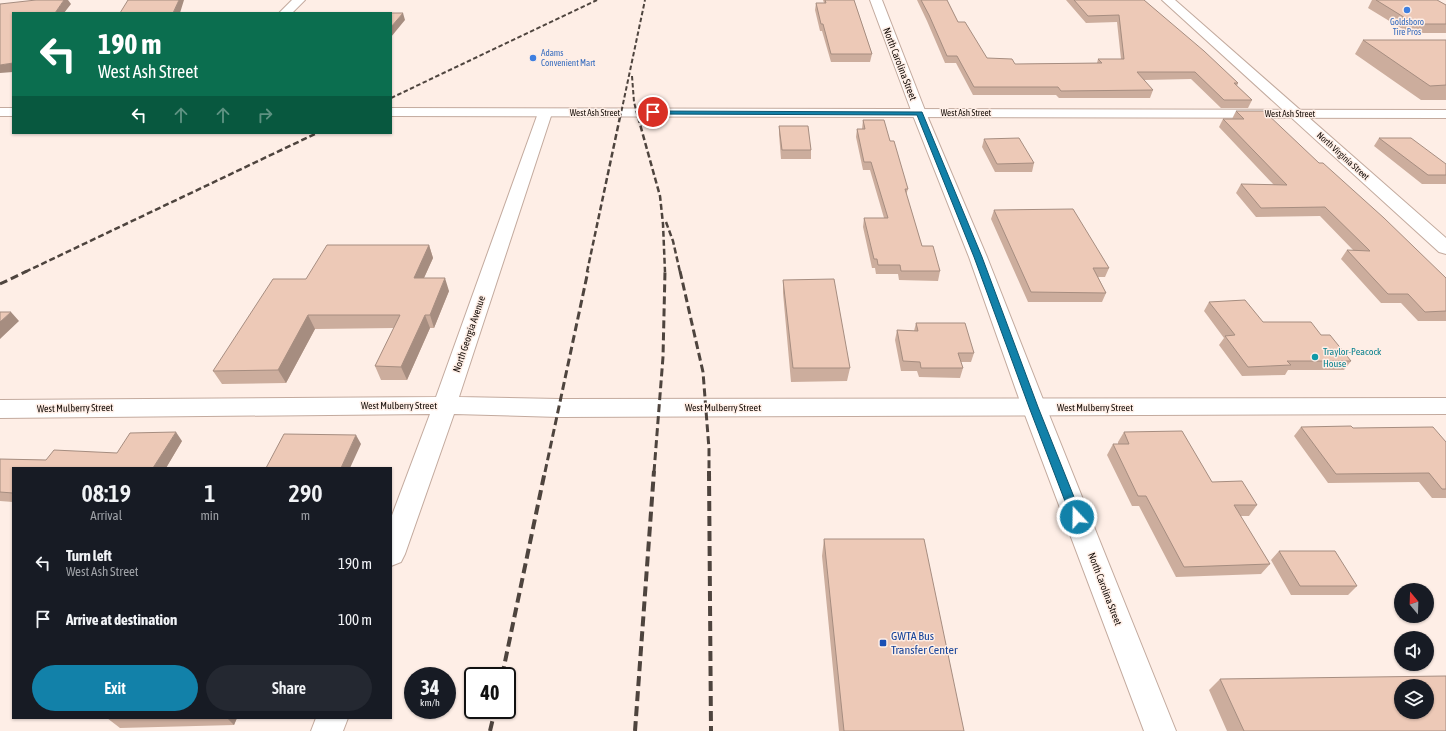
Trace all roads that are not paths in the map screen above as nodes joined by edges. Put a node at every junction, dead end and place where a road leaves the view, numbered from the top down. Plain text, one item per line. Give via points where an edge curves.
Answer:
1 (299, 0) edge
2 (876, 0) edge
3 (1168, 0) edge
4 (286, 12) edge
5 (0, 112) edge
6 (12, 112) edge
7 (392, 112) edge
8 (545, 113) junction
9 (920, 113) junction
10 (1295, 114) junction
11 (1446, 114) edge
12 (1446, 248) edge
13 (445, 405) junction
14 (1446, 406) edge
15 (1034, 407) junction
16 (0, 409) edge
17 (392, 551) edge
18 (332, 719) edge
19 (327, 731) edge
20 (1160, 731) edge

1 - 4 street
2 - 9 street, North Carolina Street
3 - 10 street, North Virginia Street
5 - 6 street
7 - 8 street, West Ash Street
8 - 9 street, West Ash Street
8 - 13 street, North Georgia Avenue
9 - 10 street, West Ash Street
9 - 15 street, North Carolina Street via 978,257
10 - 11 street, West Ash Street
10 - 12 street, North Virginia Street
13 - 15 street, West Mulberry Street via 559,408
13 - 16 street, West Mulberry Street
13 - 17 street, North Georgia Avenue
14 - 15 street, West Mulberry Street
15 - 20 street, North Carolina Street
18 - 19 street

